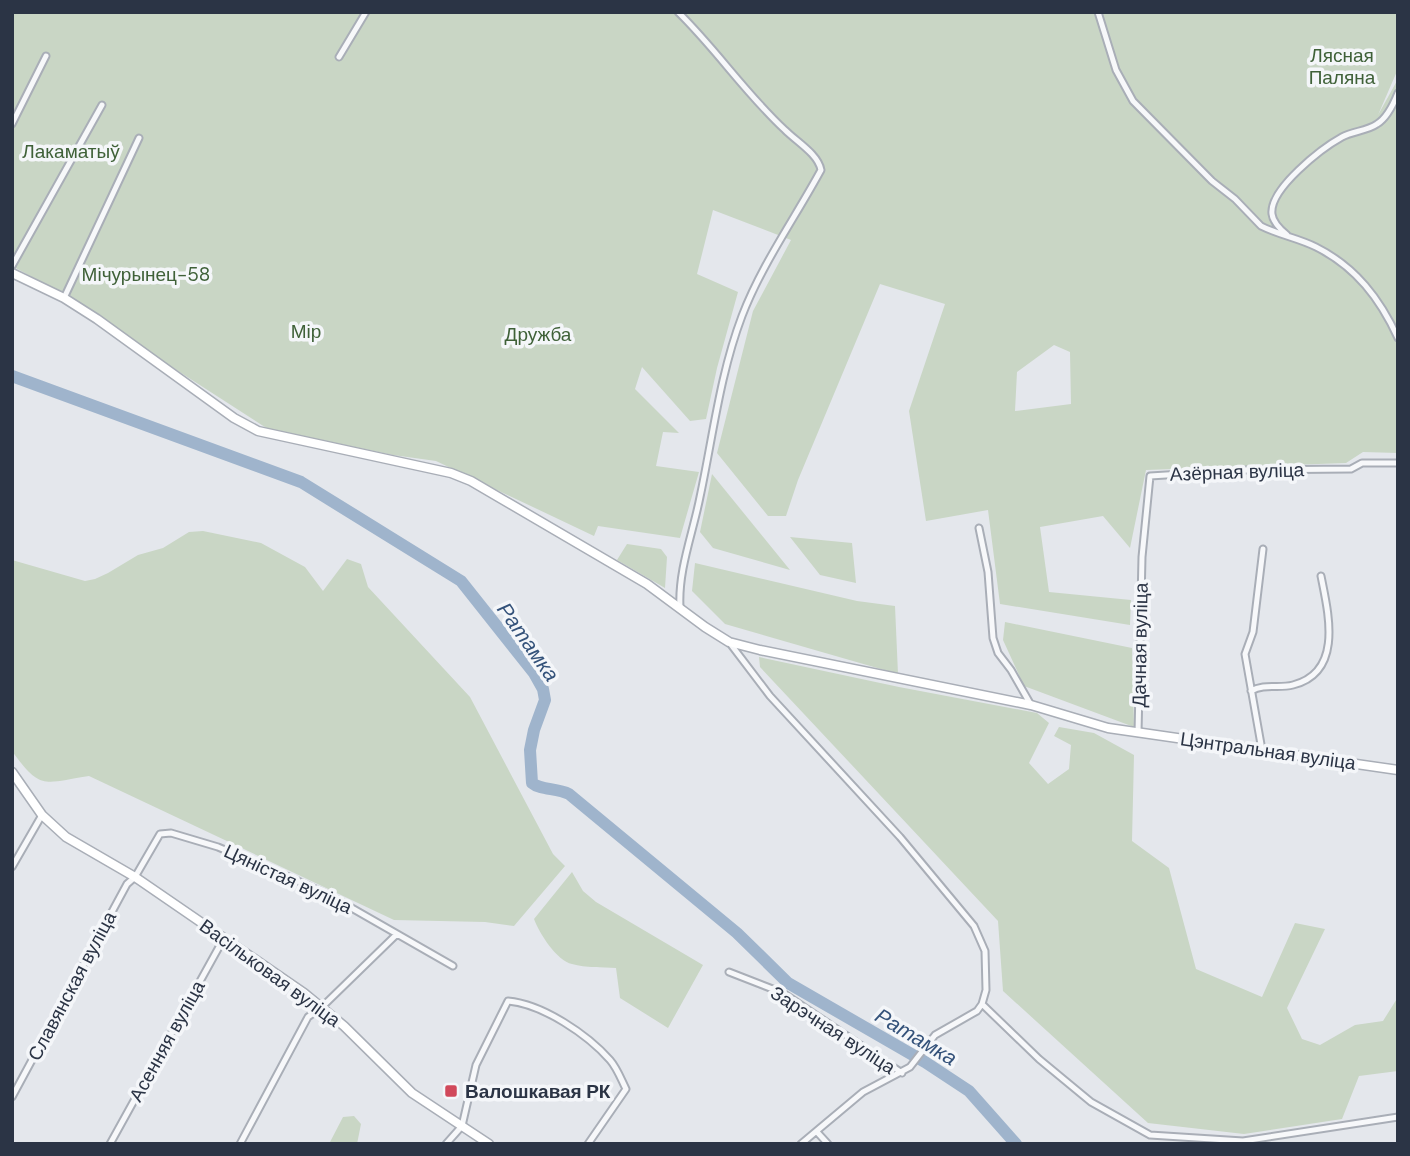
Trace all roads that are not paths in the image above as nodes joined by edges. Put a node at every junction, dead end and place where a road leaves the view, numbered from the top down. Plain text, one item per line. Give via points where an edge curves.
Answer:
1 (366, 12) edge
2 (678, 12) edge
3 (1098, 12) edge
4 (46, 56) dead end
5 (339, 57) dead end
6 (1398, 93) edge
7 (102, 105) dead end
8 (12, 124) edge
9 (139, 138) dead end
10 (1291, 238) junction
11 (12, 266) edge
12 (12, 273) edge
13 (64, 296) junction
14 (1398, 338) edge
15 (1398, 463) edge
16 (979, 528) dead end
17 (1263, 549) dead end
18 (1142, 557) joint
19 (1321, 576) dead end
20 (680, 607) junction
21 (729, 642) junction
22 (1251, 691) junction
23 (1031, 705) junction
24 (1138, 733) junction
25 (1262, 750) junction
26 (1398, 770) edge
27 (12, 772) edge
28 (41, 815) junction
29 (12, 867) edge
30 (135, 877) junction
31 (397, 934) junction
32 (224, 938) junction
33 (453, 966) dead end
34 (729, 972) dead end
35 (982, 1004) junction
36 (323, 1006) junction
37 (902, 1073) junction
38 (12, 1097) edge
39 (1398, 1117) edge
40 (462, 1126) junction
41 (817, 1132) junction
42 (110, 1144) edge
43 (240, 1144) edge
44 (446, 1144) edge
45 (489, 1144) edge
46 (588, 1144) edge
47 (801, 1144) edge
48 (828, 1144) edge

1 - 5 street
2 - 20 street via 782,128 820,162 821,170 772,256 730,350
3 - 10 street via 1116,70 1143,114 1261,226
4 - 8 street
6 - 10 street via 1378,124 1327,146 1276,195 1275,222
7 - 11 street
9 - 13 street
10 - 14 street via 1315,247 1359,277
12 - 13 street, Цэнтральная вуліца
13 - 20 street, Цэнтральная вуліца via 246,426 471,481
15 - 18 street, Азёрная вуліца via 1362,463 1351,469 1150,476
16 - 23 street via 993,638
17 - 22 street via 1253,632 1245,654
18 - 24 street, Дачная вуліца
19 - 22 street via 1331,633 1325,657 1308,679 1298,684 1263,685
20 - 21 street, Цэнтральная вуліца
21 - 23 street, Цэнтральная вуліца
21 - 35 street via 770,696 900,837 979,933 985,951
22 - 25 street
23 - 24 street, Цэнтральная вуліца
24 - 25 street, Цэнтральная вуліца
25 - 26 street, Цэнтральная вуліца
27 - 28 street, Васільковая вуліца
28 - 29 street
28 - 30 street, Васільковая вуліца via 65,837
30 - 31 street, Цяністая вуліца via 160,834 172,832 329,895
30 - 32 street, Васільковая вуліца
30 - 38 street, Славянская вуліца via 127,884
31 - 33 street, Цяністая вуліца
31 - 36 street
32 - 36 street, Васільковая вуліца
32 - 42 street, Асенняя вуліца
34 - 37 street, Зарэчная вуліца via 783,993
35 - 37 street via 936,1035
35 - 39 street via 1091,1102 1150,1135 1243,1141
36 - 40 street, Васільковая вуліца via 412,1093
36 - 43 street via 308,1017
37 - 41 street, Зарэчная вуліца via 863,1092
40 - 44 street
40 - 45 street, Васільковая вуліца
40 - 46 street via 477,1065 509,1001 521,1002 586,1037 612,1062 626,1088
41 - 47 street, Зарэчная вуліца
41 - 48 street

